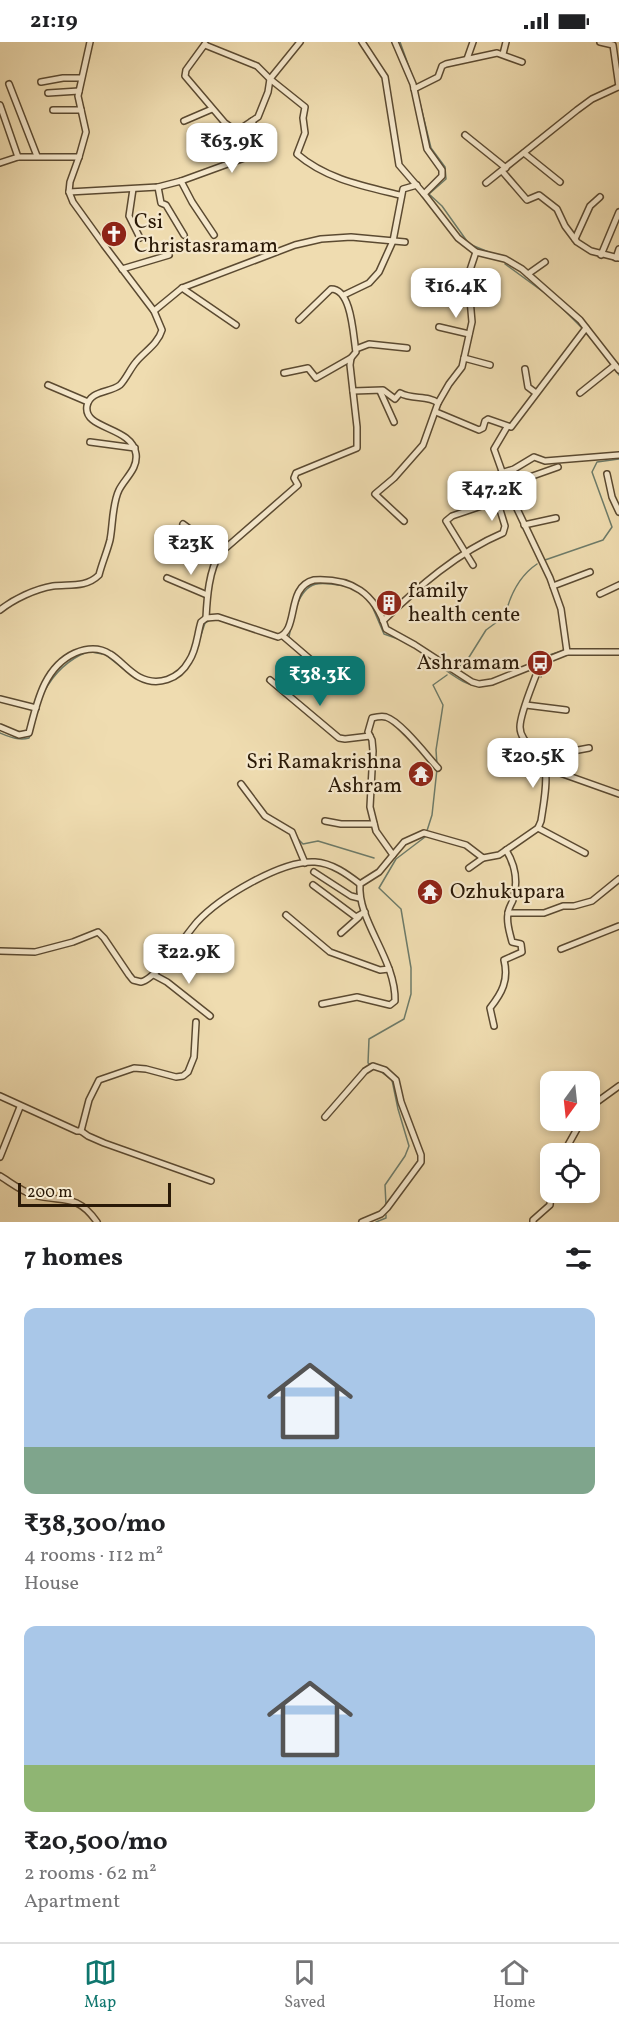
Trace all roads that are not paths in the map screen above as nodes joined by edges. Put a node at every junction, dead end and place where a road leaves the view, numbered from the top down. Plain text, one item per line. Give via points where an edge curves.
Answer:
1 (90, 42) edge
2 (300, 42) edge
3 (362, 42) edge
4 (395, 42) edge
5 (473, 42) edge
6 (506, 42) edge
7 (600, 42) edge
8 (205, 43) edge
9 (613, 44) edge
10 (503, 54) junction
11 (467, 59) junction
12 (522, 62) dead end
13 (81, 78) junction
14 (270, 79) junction
15 (41, 82) dead end
16 (9, 84) dead end
17 (619, 87) edge
18 (416, 88) junction
19 (79, 91) junction
20 (48, 93) dead end
21 (0, 105) edge
22 (212, 109) junction
23 (53, 110) dead end
24 (81, 110) junction
25 (2, 117) edge
26 (184, 121) dead end
27 (252, 121) junction
28 (465, 135) dead end
29 (524, 153) junction
30 (37, 156) junction
31 (18, 157) junction
32 (80, 157) junction
33 (0, 163) edge
34 (504, 169) junction
35 (181, 181) junction
36 (486, 183) dead end
37 (560, 183) dead end
38 (417, 185) junction
39 (158, 187) junction
40 (134, 189) junction
41 (69, 192) junction
42 (424, 194) junction
43 (400, 195) junction
44 (600, 197) dead end
45 (619, 212) edge
46 (184, 235) dead end
47 (214, 236) dead end
48 (140, 238) dead end
49 (574, 239) junction
50 (393, 241) junction
51 (405, 242) dead end
52 (619, 249) edge
53 (476, 252) junction
54 (169, 255) dead end
55 (601, 255) junction
56 (618, 258) edge
57 (545, 262) dead end
58 (122, 269) junction
59 (528, 274) junction
60 (182, 288) junction
61 (344, 295) junction
62 (154, 311) junction
63 (299, 320) dead end
64 (236, 325) dead end
65 (439, 327) dead end
66 (586, 328) junction
67 (469, 334) junction
68 (407, 348) dead end
69 (356, 349) junction
70 (351, 358) junction
71 (464, 358) junction
72 (490, 365) dead end
73 (617, 367) edge
74 (525, 369) dead end
75 (284, 373) dead end
76 (48, 385) dead end
77 (380, 391) junction
78 (353, 392) junction
79 (536, 393) junction
80 (580, 393) dead end
81 (88, 402) junction
82 (438, 403) junction
83 (436, 412) junction
84 (394, 422) dead end
85 (507, 427) junction
86 (90, 442) dead end
87 (135, 448) junction
88 (619, 455) edge
89 (558, 467) dead end
90 (501, 473) junction
91 (607, 474) dead end
92 (507, 485) junction
93 (509, 492) junction
94 (497, 501) junction
95 (619, 512) edge
96 (556, 518) dead end
97 (404, 520) dead end
98 (183, 524) dead end
99 (524, 525) junction
100 (221, 552) junction
101 (465, 554) junction
102 (473, 565) dead end
103 (590, 572) dead end
104 (167, 578) dead end
105 (619, 585) edge
106 (553, 586) junction
107 (600, 594) dead end
108 (207, 595) junction
109 (0, 610) edge
110 (206, 618) junction
111 (383, 621) junction
112 (283, 636) junction
113 (567, 652) junction
114 (619, 652) edge
115 (540, 664) junction
116 (270, 680) dead end
117 (339, 684) dead end
118 (0, 699) edge
119 (526, 705) junction
120 (36, 708) junction
121 (566, 710) dead end
122 (0, 727) edge
123 (370, 736) junction
124 (589, 748) dead end
125 (541, 757) junction
126 (438, 768) dead end
127 (546, 768) junction
128 (241, 784) dead end
129 (619, 794) edge
130 (325, 821) dead end
131 (374, 824) junction
132 (538, 828) junction
133 (506, 850) junction
134 (585, 853) dead end
135 (393, 855) junction
136 (483, 858) junction
137 (305, 862) junction
138 (469, 868) dead end
139 (314, 872) dead end
140 (619, 879) edge
141 (360, 884) junction
142 (314, 885) dead end
143 (359, 898) junction
144 (508, 913) junction
145 (363, 914) junction
146 (286, 915) dead end
147 (619, 927) edge
148 (341, 933) dead end
149 (561, 949) dead end
150 (0, 951) edge
151 (389, 969) junction
152 (154, 975) junction
153 (322, 1004) dead end
154 (210, 1016) dead end
155 (196, 1022) dead end
156 (494, 1026) dead end
157 (619, 1086) edge
158 (0, 1096) edge
159 (600, 1100) edge
160 (20, 1107) junction
161 (325, 1117) dead end
162 (81, 1131) junction
163 (0, 1157) edge
164 (0, 1176) edge
165 (211, 1181) dead end
166 (550, 1203) edge
167 (98, 1222) edge
168 (362, 1222) edge
169 (533, 1222) edge

1 - 13 street
2 - 14 street
3 - 38 street via 386,77 399,165
4 - 18 street
5 - 11 street
6 - 10 street
7 - 9 street
8 - 14 street via 257,66
8 - 22 street via 185,76
9 - 17 street
10 - 11 street
10 - 12 street
11 - 18 street via 442,66 438,77
13 - 15 street
13 - 19 street
14 - 27 street via 258,117
14 - 43 street via 305,107 304,133 297,154 309,165
16 - 30 street
17 - 29 street via 592,99
18 - 42 street via 427,149 442,170 442,176
19 - 20 street
19 - 24 street
21 - 25 street
22 - 26 street
22 - 27 street via 232,128 240,129
23 - 24 street
24 - 32 street via 86,132
25 - 31 street
27 - 35 street via 258,137 247,157
28 - 34 street
29 - 34 street
29 - 37 street
30 - 31 street
30 - 32 street
31 - 33 street
32 - 41 street
34 - 36 street
34 - 49 street via 527,200 538,195 557,209
35 - 39 street
35 - 47 street
38 - 42 street
38 - 43 street via 403,189
39 - 40 street
39 - 46 street via 161,203
40 - 41 street
40 - 48 street via 129,216
41 - 58 street
42 - 53 street via 458,238
43 - 50 street
44 - 49 street via 590,206
45 - 55 street
49 - 55 street
50 - 51 street
50 - 60 street via 321,239 271,252
50 - 61 street via 379,272 369,283
52 - 56 street
53 - 59 street via 505,259
53 - 67 street via 468,276 472,315
54 - 58 street
55 - 56 street
57 - 59 street
58 - 62 street
59 - 66 street
60 - 62 street
60 - 64 street
61 - 63 street via 331,288
61 - 69 street
62 - 81 street via 161,328 158,339 120,385
65 - 67 street
66 - 73 street
66 - 79 street
67 - 71 street
68 - 69 street via 369,344
69 - 70 street
70 - 75 street via 316,378 308,368
70 - 78 street
71 - 72 street
71 - 82 street via 460,371
73 - 80 street
74 - 79 street via 528,387
76 - 81 street
77 - 78 street
77 - 82 street via 395,399 400,393
77 - 84 street
78 - 100 street via 357,448 296,473 298,485
79 - 85 street via 522,415
81 - 87 street via 88,415 103,427 123,434
82 - 83 street
83 - 85 street via 479,430 488,419
83 - 97 street via 416,456 375,492
85 - 90 street via 494,449
86 - 87 street
87 - 109 street via 132,471 118,491 99,575 84,584 52,586 26,595
88 - 90 street via 545,461 534,457
89 - 92 street
90 - 92 street
91 - 95 street
92 - 93 street
93 - 94 street
93 - 99 street
94 - 101 street via 505,526 503,533
94 - 101 street via 446,519
96 - 99 street
98 - 100 street
99 - 106 street
100 - 108 street
101 - 102 street
101 - 111 street
103 - 106 street
104 - 108 street
105 - 107 street
106 - 113 street via 561,609
108 - 110 street
110 - 112 street via 219,617
110 - 120 street via 201,622 189,663 170,680 139,677 109,653 86,648 63,658 48,677
111 - 112 street via 361,589 314,580 301,587
111 - 115 street via 389,632 472,682 485,683
112 - 117 street
113 - 114 street
113 - 115 street
115 - 119 street
116 - 123 street via 339,738
118 - 120 street
119 - 121 street
119 - 125 street via 519,729
120 - 122 street via 29,733 19,735
123 - 126 street via 372,718 387,717
123 - 131 street via 370,807
124 - 125 street
125 - 127 street
127 - 129 street
127 - 132 street
128 - 137 street via 265,816 292,832
130 - 131 street
131 - 135 street
132 - 133 street
132 - 134 street
133 - 136 street
133 - 144 street via 516,875 516,891
135 - 136 street via 404,842 427,833 466,845
135 - 141 street via 379,872
136 - 138 street
137 - 141 street via 325,863
137 - 152 street via 248,884 218,902
139 - 143 street
140 - 144 street via 592,901 544,913
141 - 143 street
142 - 145 street via 356,917
143 - 145 street
144 - 156 street via 512,942 521,944 522,952 504,960 502,993 490,1008
145 - 148 street
145 - 151 street
146 - 151 street via 330,952 380,970
147 - 149 street
150 - 152 street via 34,952 96,932 133,980 146,981
151 - 153 street via 396,999 393,1004 357,997
152 - 154 street
155 - 162 street via 194,1057 188,1072 176,1077 134,1068 99,1080
157 - 159 street
158 - 160 street
160 - 162 street
160 - 163 street
161 - 168 street via 373,1066 396,1080 421,1162 387,1208
162 - 165 street
164 - 167 street via 34,1195 70,1200
166 - 169 street

